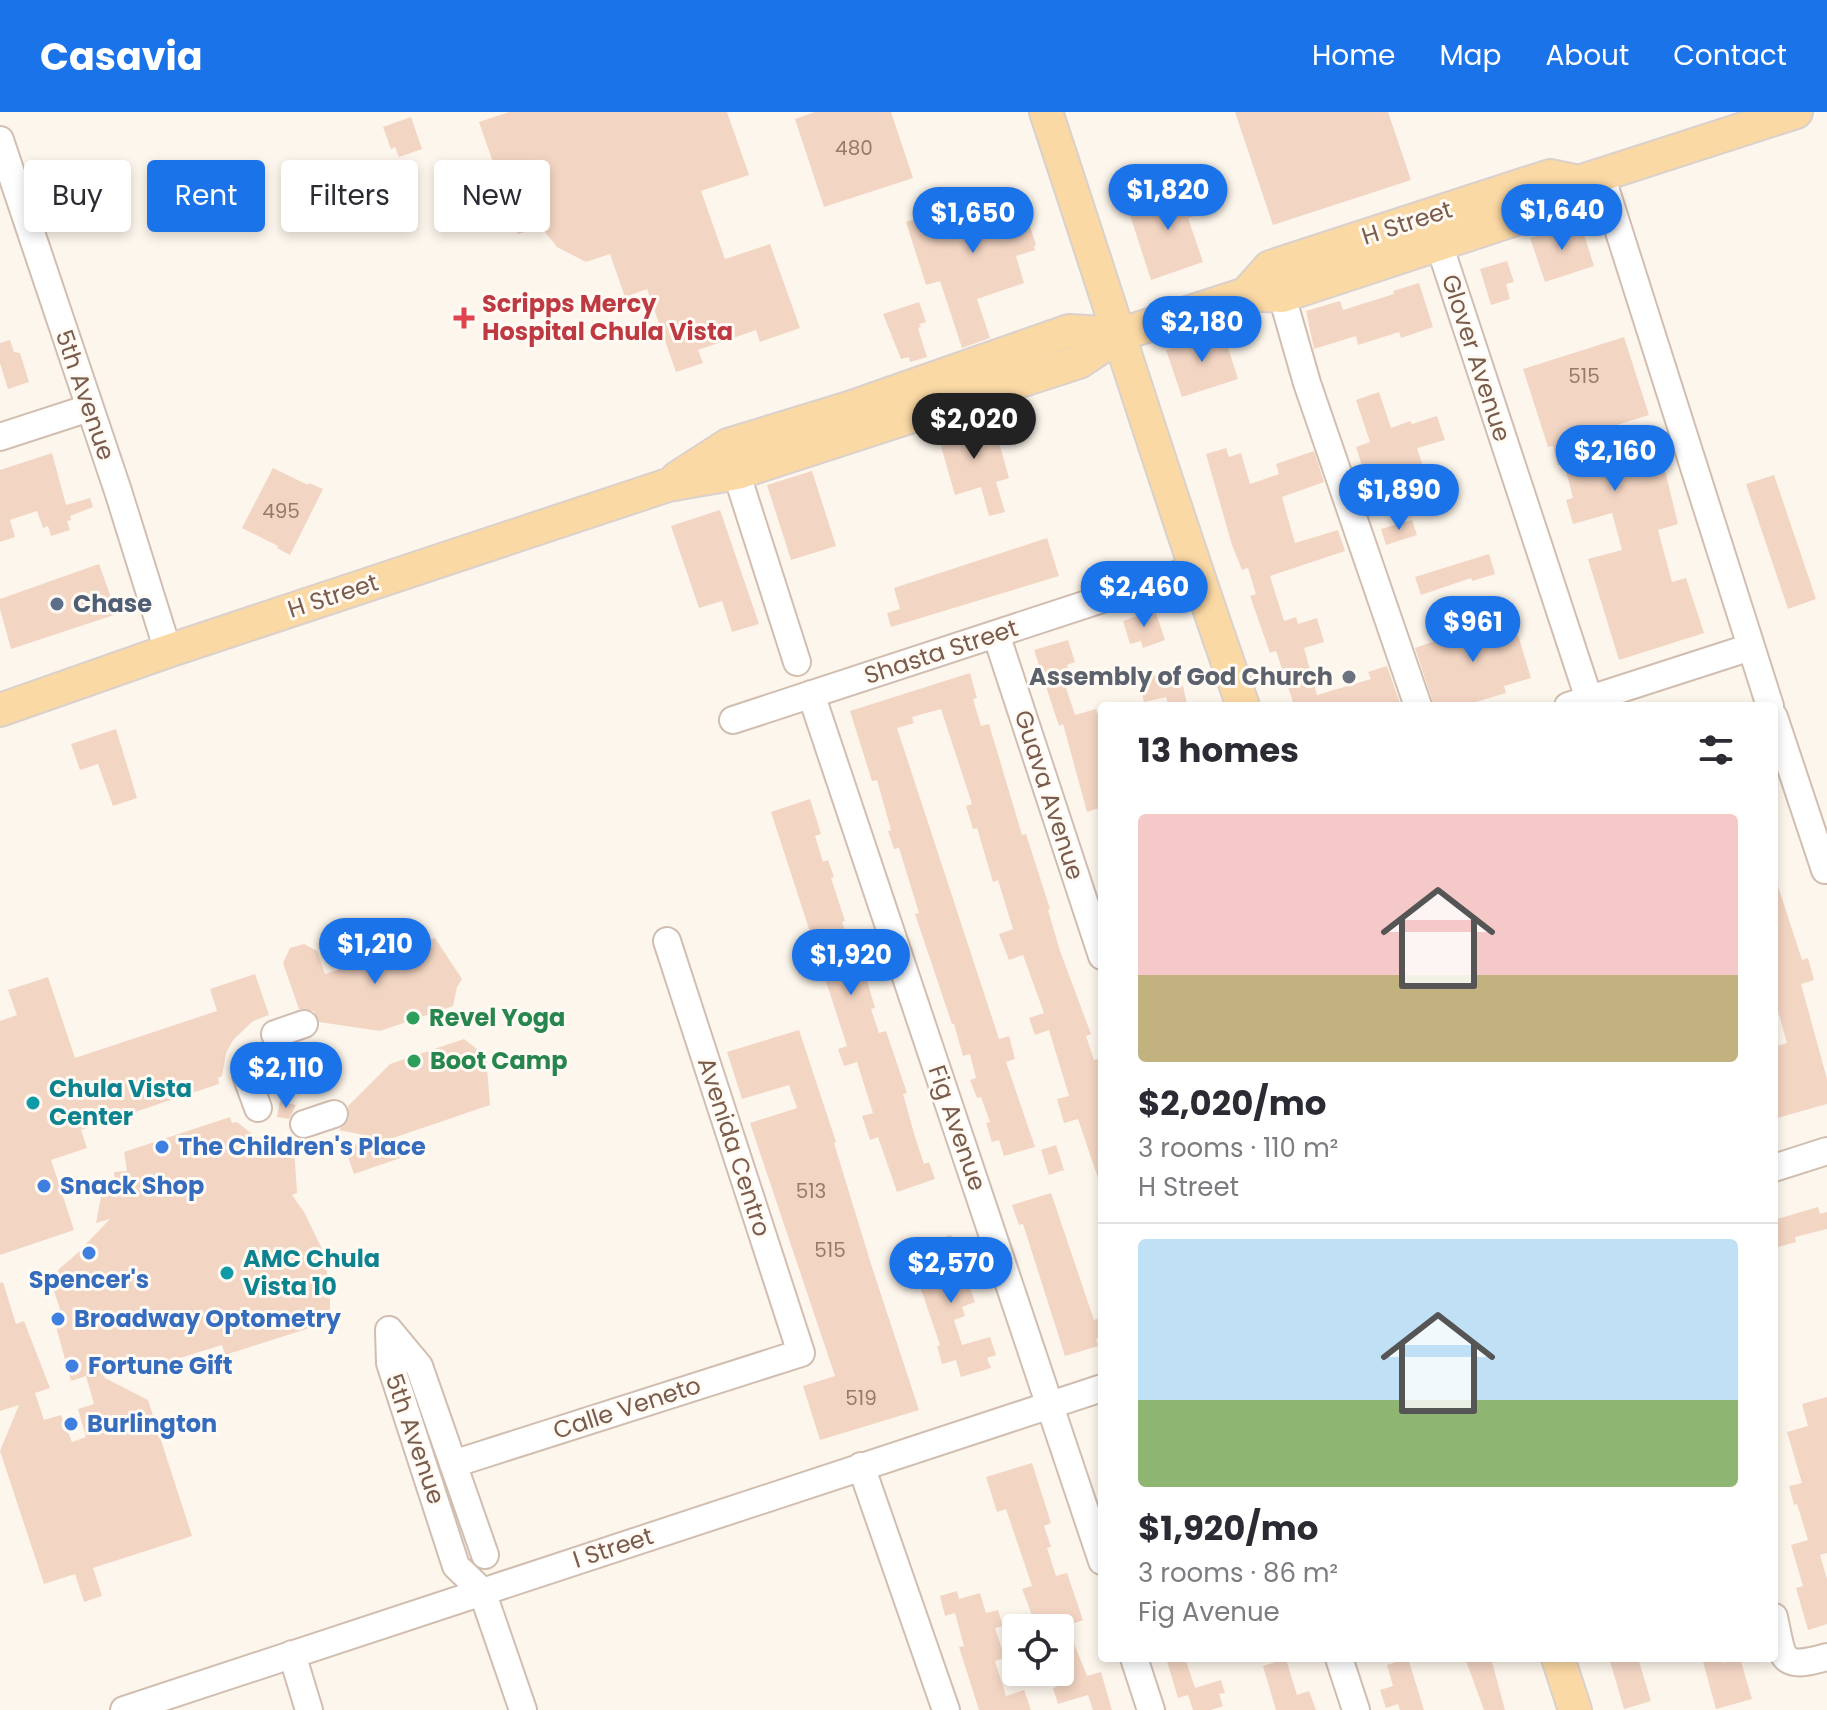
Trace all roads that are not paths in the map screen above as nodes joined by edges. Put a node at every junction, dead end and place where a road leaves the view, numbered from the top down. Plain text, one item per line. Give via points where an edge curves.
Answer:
1 (1046, 112) edge
2 (1796, 112) edge
3 (0, 140) edge
4 (1590, 178) junction
5 (1436, 229) junction
6 (1246, 294) junction
7 (1282, 296) junction
8 (1121, 334) junction
9 (89, 408) junction
10 (0, 437) edge
11 (732, 459) junction
12 (1194, 569) junction
13 (996, 634) junction
14 (1751, 647) junction
15 (168, 651) junction
16 (797, 662) dead end
17 (811, 694) junction
18 (1242, 702) edge
19 (1417, 702) edge
20 (1578, 702) edge
21 (1769, 702) edge
22 (0, 710) edge
23 (733, 720) dead end
24 (1778, 729) edge
25 (1825, 870) edge
26 (667, 941) dead end
27 (1098, 944) edge
28 (304, 1024) dead end
29 (275, 1034) dead end
30 (246, 1075) dead end
31 (258, 1108) dead end
32 (334, 1114) dead end
33 (304, 1124) dead end
34 (1827, 1151) edge
35 (1778, 1167) edge
36 (801, 1353) joint
37 (1098, 1389) edge
38 (1049, 1405) junction
39 (453, 1464) junction
40 (861, 1466) junction
41 (1098, 1549) edge
42 (482, 1591) junction
43 (1778, 1636) edge
44 (292, 1654) junction
45 (1827, 1657) edge
46 (1135, 1662) edge
47 (1340, 1662) edge
48 (1559, 1662) edge
49 (124, 1710) edge
50 (309, 1710) edge
51 (523, 1710) edge
52 (946, 1710) edge
53 (1151, 1710) edge
54 (1356, 1710) edge
55 (1575, 1710) edge

1 - 8 main road
2 - 4 main road, H Street
3 - 9 street, 5th Avenue
4 - 5 main road, H Street via 1550,176
4 - 14 street
5 - 6 main road, H Street via 1270,267
5 - 7 main road, H Street via 1340,261 1331,279
5 - 20 street, Glover Avenue
6 - 7 main road, H Street
6 - 8 main road, H Street
7 - 19 street
8 - 11 main road, H Street via 1069,331 849,408
8 - 12 main road
9 - 10 street
9 - 15 street, 5th Avenue
11 - 15 main road, H Street
11 - 16 street
12 - 13 street, Shasta Street
12 - 18 main road
13 - 17 street, Shasta Street
13 - 27 street, Guava Avenue
14 - 20 street
14 - 21 street
15 - 22 main road, H Street
17 - 23 street, Shasta Street
17 - 38 street, Fig Avenue
24 - 25 street
26 - 36 street, Avenida Centro
28 - 29 street
30 - 31 street
32 - 33 street
34 - 35 street
36 - 39 street, Calle Veneto
37 - 38 street, I Street
38 - 40 street, I Street
38 - 41 street, Fig Avenue
39 - 42 street, 5th Avenue via 485,1558
39 - 42 street, 5th Avenue via 419,1366 389,1330 390,1363 456,1566
40 - 42 street, I Street
40 - 52 street
42 - 44 street, I Street
42 - 51 street, 5th Avenue
43 - 45 street via 1788,1661 1801,1664
44 - 49 street, I Street
44 - 50 street
46 - 53 street
47 - 54 street
48 - 55 main road

